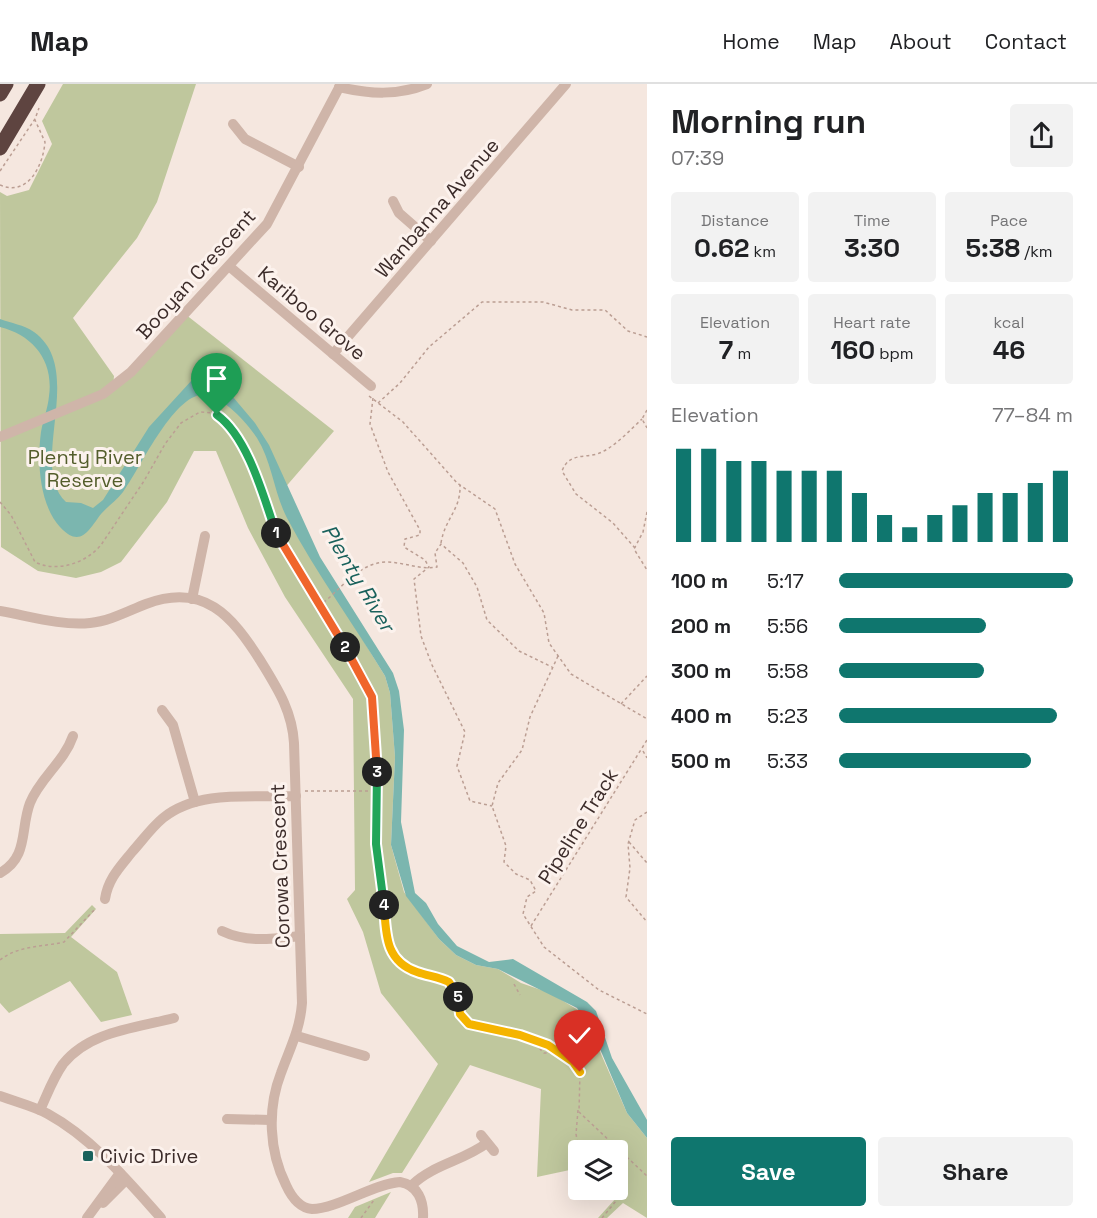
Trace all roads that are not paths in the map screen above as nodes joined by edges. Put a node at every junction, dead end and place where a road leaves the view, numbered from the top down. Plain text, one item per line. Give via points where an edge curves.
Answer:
1 (6, 84) edge
2 (38, 84) edge
3 (427, 84) edge
4 (566, 84) edge
5 (343, 85) edge
6 (0, 94) edge
7 (233, 124) dead end
8 (0, 148) edge
9 (299, 168) junction
10 (393, 201) dead end
11 (431, 241) junction
12 (230, 267) junction
13 (333, 354) junction
14 (369, 390) road end
15 (18, 427) junction
16 (0, 430) edge
17 (0, 436) edge
18 (205, 536) dead end
19 (192, 599) junction
20 (0, 611) edge
21 (162, 710) dead end
22 (73, 736) dead end
23 (300, 793) junction
24 (195, 802) junction
25 (0, 873) edge
26 (105, 899) dead end
27 (222, 931) dead end
28 (300, 936) junction
29 (174, 1018) dead end
30 (297, 1036) junction
31 (364, 1056) dead end
32 (0, 1096) edge
33 (40, 1110) junction
34 (227, 1119) dead end
35 (272, 1120) junction
36 (487, 1143) dead end
37 (123, 1177) junction
38 (412, 1185) junction
39 (91, 1214) edge
40 (161, 1218) edge
41 (423, 1218) edge

1 - 6 highway
2 - 8 highway
3 - 5 street via 401,92 375,93
4 - 11 street, Wanbanna Avenue
5 - 9 street, Booyan Crescent
7 - 9 street via 245,139
9 - 12 street, Booyan Crescent via 267,224
10 - 11 street via 405,219
11 - 13 street, Wanbanna Avenue
12 - 13 street, Kariboo Grove
12 - 15 street, Booyan Crescent via 112,388
13 - 14 street, Kariboo Grove
15 - 16 street, Booyan Crescent
15 - 17 street, Booyan Crescent
18 - 19 street
19 - 20 street, Corowa Crescent via 158,600 89,623
19 - 23 street, Corowa Crescent via 217,609 234,622 285,702 293,729
21 - 24 street via 173,725
22 - 25 street via 67,751 33,796 20,854
23 - 24 street
23 - 28 street, Corowa Crescent
24 - 26 street via 172,812 156,825 112,876
27 - 28 street via 251,939
28 - 30 street, Corowa Crescent via 302,1003
29 - 33 street via 108,1034 85,1044 61,1068
30 - 31 street
30 - 35 street, Corowa Crescent via 278,1080
32 - 33 street
33 - 37 street via 66,1126
34 - 35 street
35 - 38 street, Corowa Crescent via 278,1167 289,1192 302,1206 323,1207 392,1182
36 - 38 street via 427,1172
37 - 39 street
37 - 40 street
38 - 41 street via 421,1198

